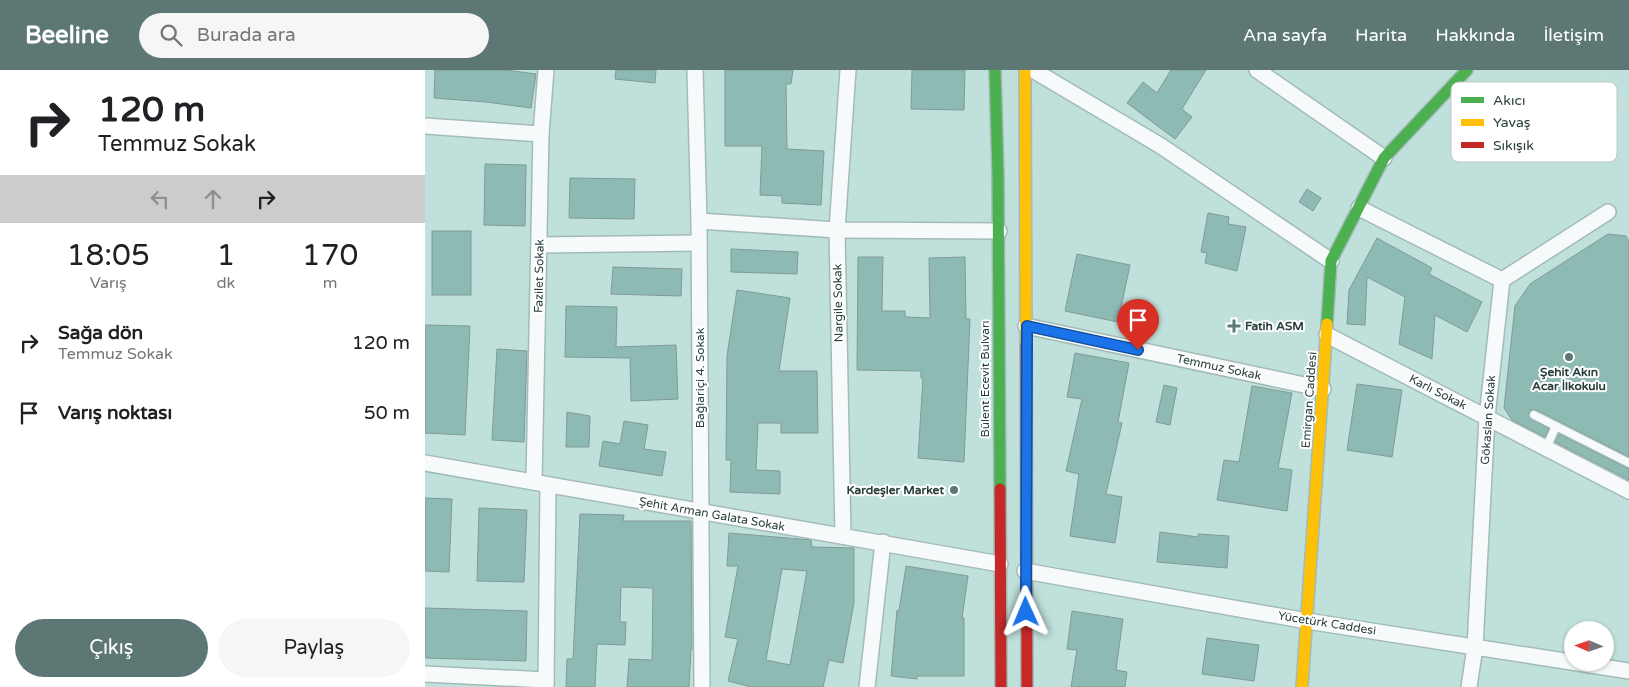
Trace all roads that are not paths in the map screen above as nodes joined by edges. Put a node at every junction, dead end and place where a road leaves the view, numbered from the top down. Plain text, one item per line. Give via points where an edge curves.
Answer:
1 (546, 70) edge
2 (695, 70) edge
3 (848, 70) edge
4 (995, 70) edge
5 (1025, 70) edge
6 (1033, 70) edge
7 (1467, 70) edge
8 (1265, 72) edge
9 (1456, 82) edge
10 (1451, 87) edge
11 (425, 126) edge
12 (541, 134) junction
13 (1384, 158) junction
14 (1359, 208) junction
15 (1608, 212) dead end
16 (699, 221) junction
17 (837, 230) junction
18 (999, 231) junction
19 (699, 243) junction
20 (539, 245) junction
21 (1331, 262) junction
22 (1501, 280) junction
23 (1027, 326) junction
24 (1327, 335) junction
25 (1323, 389) junction
26 (1534, 415) dead end
27 (1487, 417) junction
28 (1556, 426) junction
29 (1546, 448) junction
30 (425, 463) edge
31 (1629, 463) edge
32 (541, 484) junction
33 (1629, 491) edge
34 (701, 512) junction
35 (843, 536) junction
36 (883, 542) junction
37 (1000, 564) junction
38 (1025, 571) junction
39 (1307, 621) junction
40 (1475, 647) junction
41 (1629, 670) edge
42 (425, 674) edge
43 (546, 683) edge
44 (702, 687) edge
45 (867, 687) edge
46 (1001, 687) edge
47 (1027, 687) edge
48 (1302, 687) edge
49 (1469, 687) edge

1 - 12 street, Fazilet Sokak
2 - 16 street, Bağlariçi 4. Sokak
3 - 17 street, Nargile Sokak
4 - 18 main road, Bülent Ecevit Bulvarı
5 - 23 main road
6 - 21 street via 1161,146
7 - 9 main road, Emirgan Caddesi
8 - 13 street
10 - 13 main road, Emirgan Caddesi
11 - 12 street
12 - 20 street, Fazilet Sokak
13 - 14 main road, Emirgan Caddesi
14 - 21 main road, Emirgan Caddesi
14 - 22 street
15 - 22 street
16 - 17 street
16 - 19 street, Bağlariçi 4. Sokak
17 - 18 street
17 - 35 street, Nargile Sokak
18 - 37 main road, Bülent Ecevit Bulvarı
19 - 20 street
19 - 34 street, Bağlariçi 4. Sokak
20 - 32 street, Fazilet Sokak
21 - 24 main road, Emirgan Caddesi
22 - 27 street, Gökaslan Sokak
23 - 25 street, Temmuz Sokak
23 - 38 main road
24 - 25 main road, Emirgan Caddesi
24 - 27 street, Karlı Sokak
25 - 39 main road, Emirgan Caddesi
26 - 28 lane
27 - 29 street, Karlı Sokak
27 - 40 street, Gökaslan Sokak
28 - 29 lane
28 - 31 lane
29 - 33 street, Karlı Sokak
30 - 32 street, Şehit Arman Galata Sokak
32 - 34 street, Şehit Arman Galata Sokak
32 - 43 street, Fazilet Sokak
34 - 35 street, Şehit Arman Galata Sokak
34 - 44 street, Bağlariçi 4. Sokak
35 - 36 street, Şehit Arman Galata Sokak
36 - 37 street, Şehit Arman Galata Sokak
36 - 45 street
37 - 46 main road, Bülent Ecevit Bulvarı
38 - 39 street, Yücetürk Caddesi
38 - 47 main road
39 - 40 street, Yücetürk Caddesi
39 - 48 main road, Emirgan Caddesi
40 - 41 street, Yücetürk Caddesi
40 - 49 street, Gökaslan Sokak
42 - 43 street

